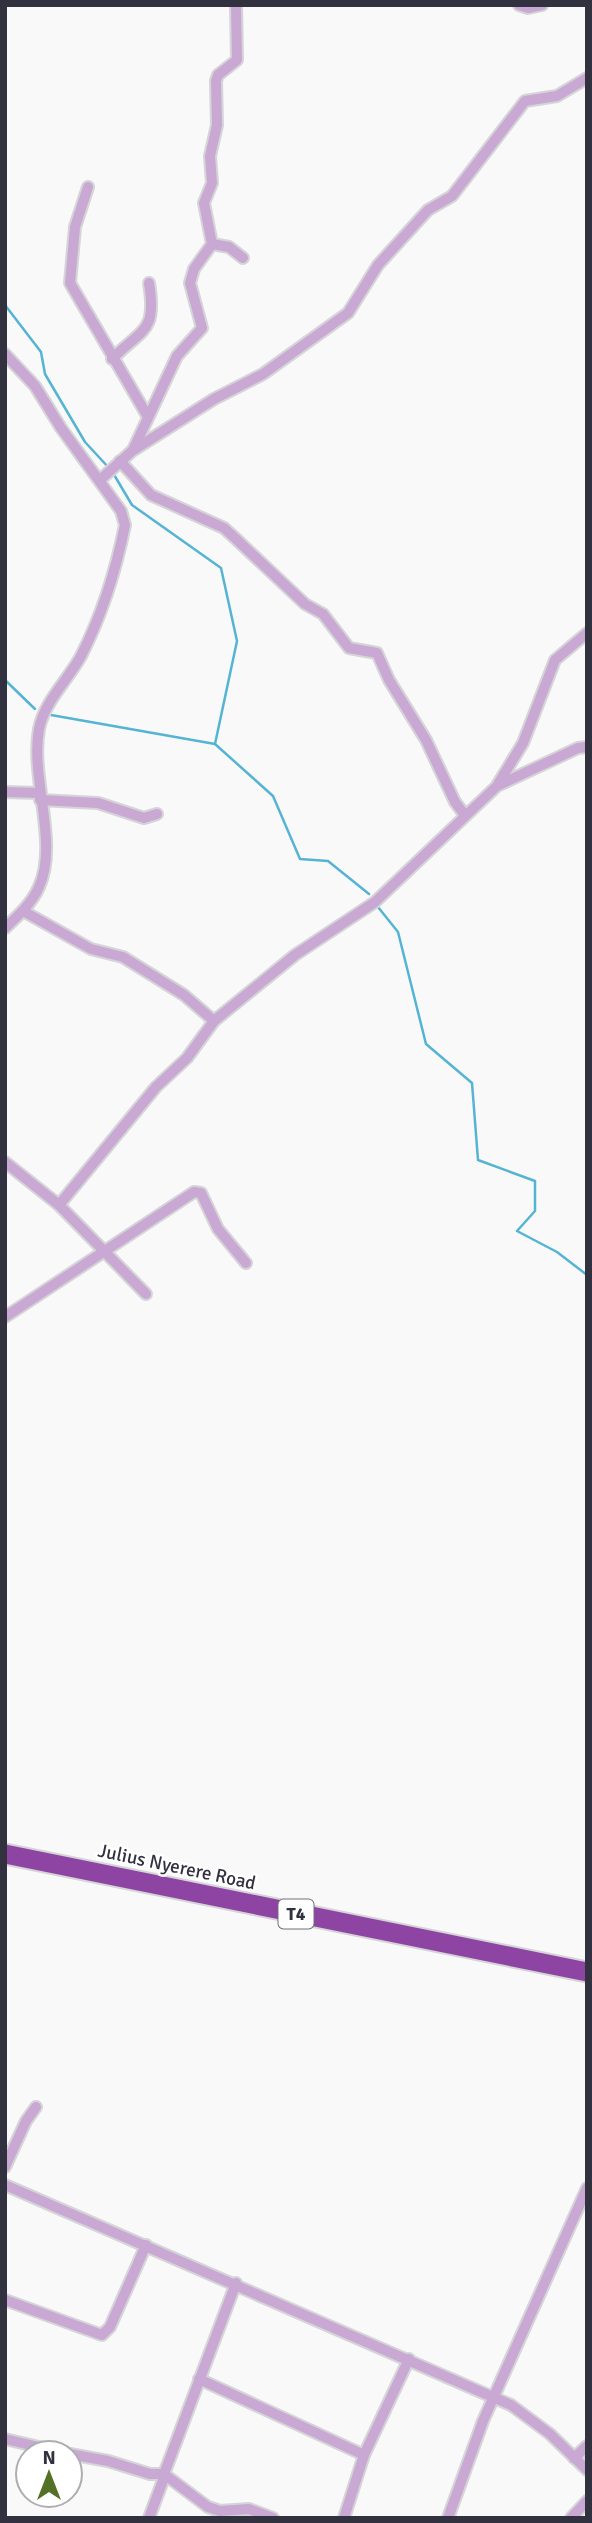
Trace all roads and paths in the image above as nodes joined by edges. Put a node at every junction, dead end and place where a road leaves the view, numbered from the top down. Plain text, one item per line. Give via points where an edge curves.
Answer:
1 (236, 5) edge
2 (519, 5) edge
3 (542, 5) edge
4 (587, 78) edge
5 (88, 187) dead end
6 (212, 244) junction
7 (243, 258) dead end
8 (149, 283) dead end
9 (5, 354) edge
10 (112, 359) junction
11 (148, 417) junction
12 (132, 452) junction
13 (120, 461) junction
14 (100, 480) junction
15 (587, 632) edge
16 (587, 747) edge
17 (497, 786) junction
18 (5, 792) edge
19 (39, 796) junction
20 (157, 814) dead end
21 (464, 814) junction
22 (23, 911) junction
23 (5, 928) edge
24 (214, 1021) junction
25 (5, 1162) edge
26 (59, 1205) junction
27 (103, 1251) junction
28 (246, 1263) dead end
29 (146, 1294) dead end
30 (5, 1317) edge
31 (5, 1854) edge
32 (587, 1972) edge
33 (36, 2108) dead end
34 (5, 2166) edge
35 (5, 2185) edge
36 (587, 2188) edge
37 (146, 2245) junction
38 (236, 2283) junction
39 (5, 2300) edge
40 (409, 2359) junction
41 (199, 2379) junction
42 (496, 2398) junction
43 (587, 2446) edge
44 (364, 2455) junction
45 (84, 2457) edge
46 (574, 2458) junction
47 (587, 2470) edge
48 (164, 2475) junction
49 (587, 2501) edge
50 (149, 2518) edge
51 (273, 2518) edge
52 (344, 2518) edge
53 (448, 2518) edge
54 (571, 2518) edge

1 - 6 street via 237,61 216,81 212,183 204,203
2 - 3 street
4 - 12 street via 556,96 525,101 452,196 428,211 378,265 348,313 264,373
5 - 10 street via 75,227 69,277
6 - 7 street via 229,247
6 - 11 street via 194,268 190,283 202,328 177,356
8 - 10 street via 150,322
9 - 14 street via 35,386
10 - 11 street
11 - 12 street
12 - 13 street
13 - 14 street
13 - 21 street via 150,495 230,533 305,604 323,614 349,648 377,653
14 - 19 street via 125,525 96,623 39,727
15 - 17 street via 555,660 523,743
16 - 17 street
17 - 21 street
18 - 19 street
19 - 20 street via 98,803 144,818
19 - 22 street via 46,860 39,887
21 - 24 street via 375,902 295,955
22 - 23 street
22 - 24 street via 91,948 123,957 184,995
24 - 26 street
25 - 26 street
26 - 27 street
27 - 28 street via 197,1191
27 - 29 street
27 - 30 street
31 - 32 highway, Julius Nyerere Road / T4
33 - 34 street
35 - 37 street
36 - 42 street
37 - 38 street
37 - 39 street via 102,2335
38 - 40 street
38 - 41 street
40 - 42 street
40 - 44 street
41 - 44 street
41 - 48 street
42 - 46 street via 529,2417
42 - 53 street via 483,2421
43 - 46 street
44 - 52 street
45 - 48 street
46 - 47 street
48 - 50 street
48 - 51 street via 208,2507 249,2509
49 - 54 street

